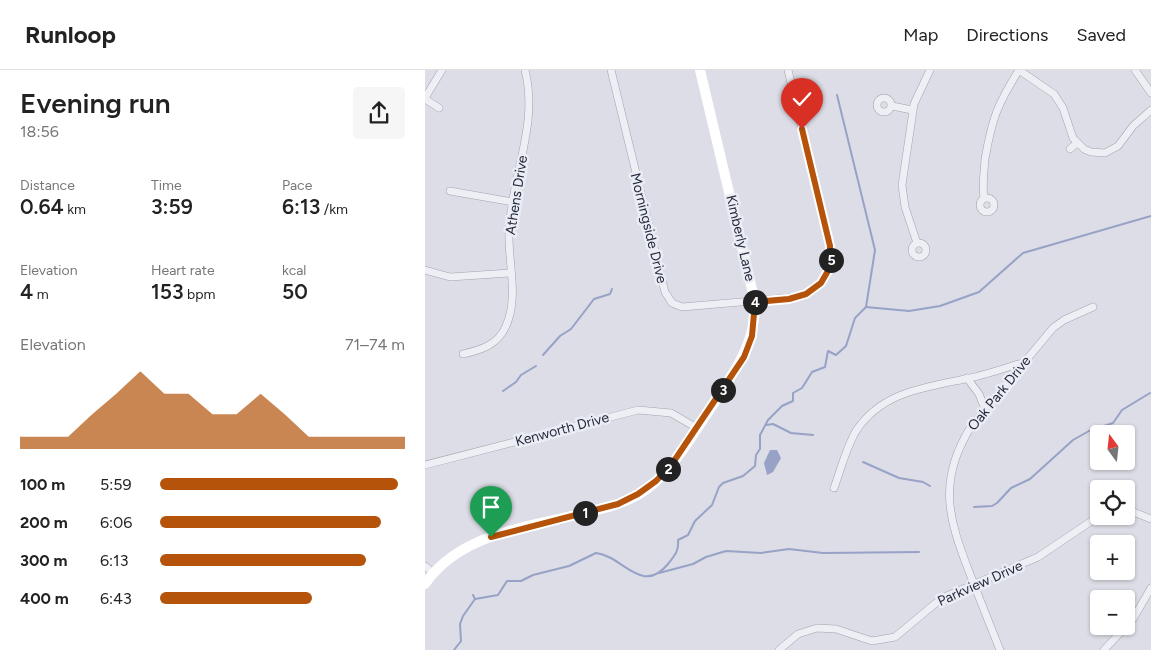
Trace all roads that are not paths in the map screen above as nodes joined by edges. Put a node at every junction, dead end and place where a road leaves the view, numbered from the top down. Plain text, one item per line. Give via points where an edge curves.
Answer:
1 (442, 70) edge
2 (525, 70) edge
3 (611, 70) edge
4 (700, 70) edge
5 (788, 70) edge
6 (930, 70) edge
7 (1019, 70) edge
8 (1135, 70) edge
9 (1151, 93) edge
10 (425, 98) edge
11 (892, 106) dead end
12 (439, 108) dead end
13 (912, 110) junction
14 (1151, 110) edge
15 (1077, 143) junction
16 (1070, 149) dead end
17 (450, 191) dead end
18 (984, 198) dead end
19 (513, 202) junction
20 (917, 244) dead end
21 (425, 270) edge
22 (511, 273) junction
23 (755, 302) junction
24 (1093, 307) dead end
25 (463, 354) dead end
26 (1023, 363) junction
27 (967, 378) junction
28 (985, 409) junction
29 (697, 428) junction
30 (425, 465) edge
31 (834, 488) dead end
32 (1135, 513) edge
33 (1151, 519) edge
34 (1090, 522) edge
35 (429, 569) edge
36 (974, 583) junction
37 (425, 584) edge
38 (1151, 588) edge
39 (779, 650) edge
40 (1000, 650) edge
41 (1103, 650) edge

1 - 10 street
2 - 19 street, Athens Drive via 530,110
3 - 23 street, Morningside Drive via 668,298 682,307
4 - 23 street, Kimberly Lane
5 - 23 street, Morningside Drive via 830,246 831,262 821,283 806,294
6 - 13 street
7 - 15 street via 1055,94
7 - 18 street via 997,108 991,126 983,178
8 - 9 street
10 - 12 street
11 - 13 street
13 - 20 street via 902,193
14 - 15 street via 1118,146 1105,153 1091,152
15 - 16 street
17 - 19 street
19 - 22 street, Athens Drive via 509,231
21 - 22 street via 450,277
22 - 25 street, Athens Drive via 510,309 503,332 485,348
23 - 29 street, Kimberly Lane via 752,336 744,357
24 - 26 street, Oak Park Drive via 1058,324
26 - 27 street
26 - 28 street, Oak Park Drive
27 - 28 street
27 - 31 street via 898,395 874,410 850,443
28 - 36 street, Oak Park Drive via 959,446 948,494 951,521
29 - 30 street, Kenworth Drive via 671,413 638,410
29 - 35 street, Kimberly Lane via 665,472 634,497 481,540
32 - 33 street
34 - 36 street, Parkview Drive via 1050,551
35 - 37 street, Kimberly Lane
36 - 39 street, Parkview Drive via 930,606 903,632 887,640 872,641 836,628 817,628 798,634
36 - 40 street, Oak Park Drive
38 - 41 street via 1133,619

